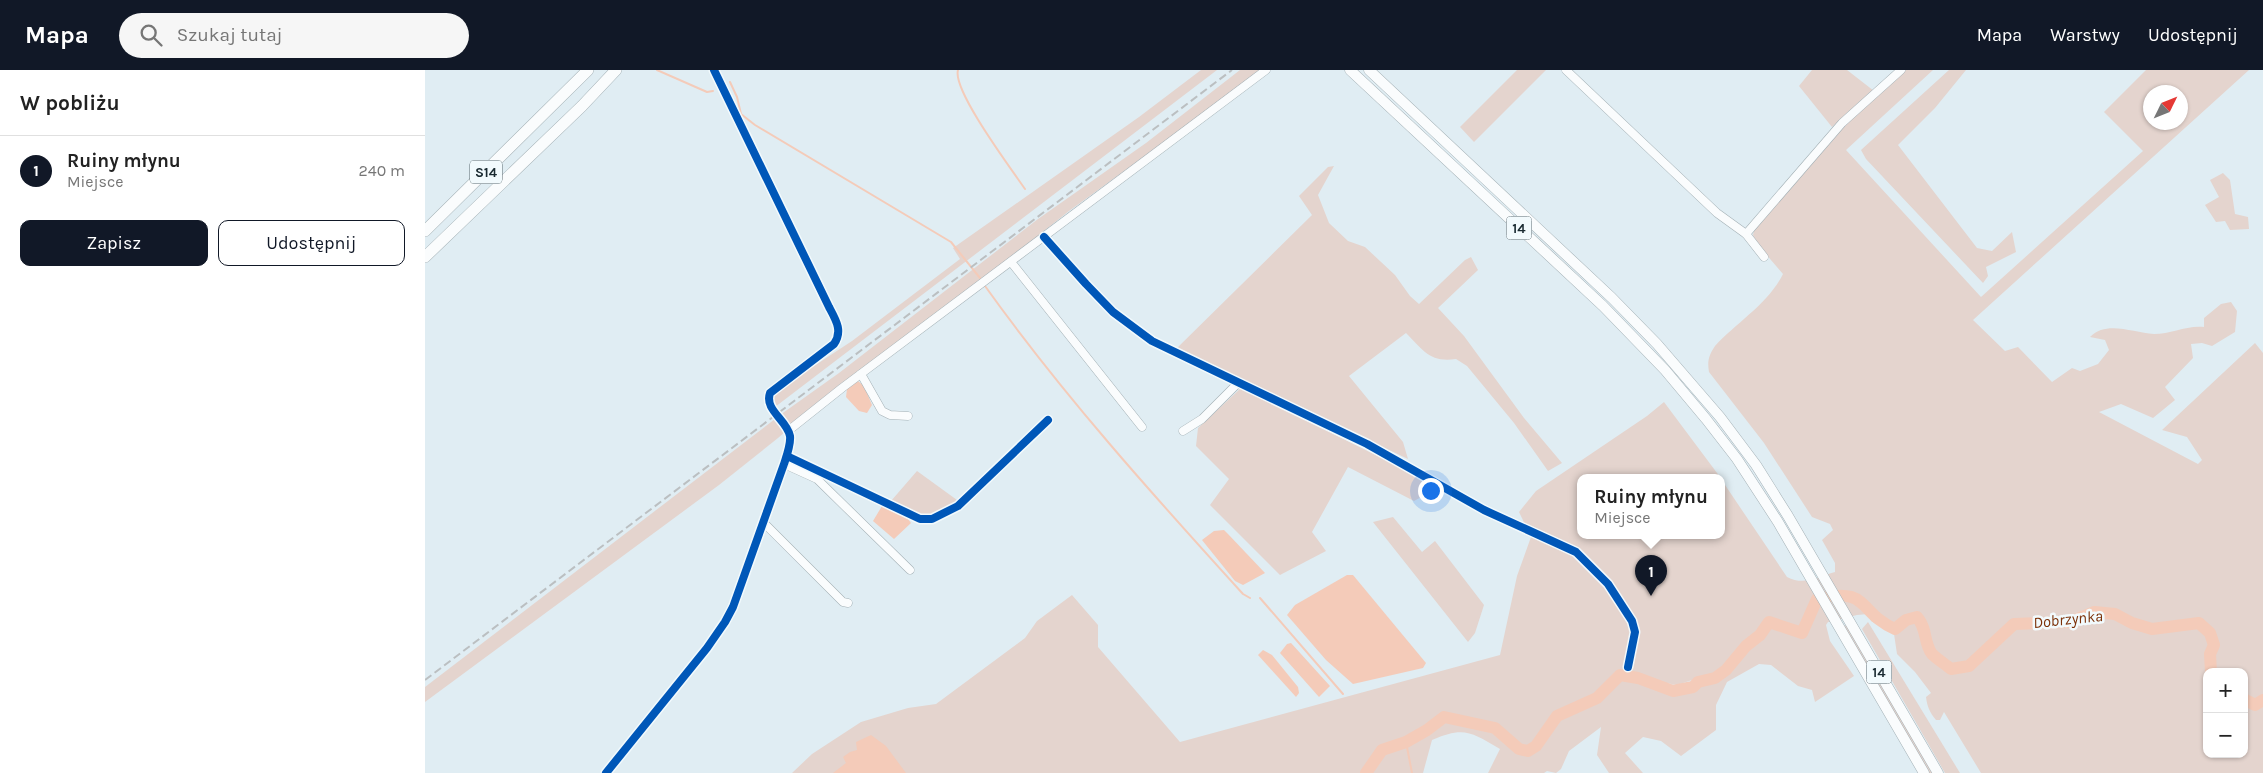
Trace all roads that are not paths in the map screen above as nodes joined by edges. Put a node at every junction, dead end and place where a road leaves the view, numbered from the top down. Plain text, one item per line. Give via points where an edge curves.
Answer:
1 (587, 70) edge
2 (616, 70) edge
3 (713, 70) edge
4 (1266, 70) edge
5 (1350, 70) edge
6 (1369, 70) edge
7 (1566, 70) edge
8 (1901, 70) edge
9 (425, 231) edge
10 (1746, 234) junction
11 (1044, 237) junction
12 (425, 257) edge
13 (1765, 257) dead end
14 (1011, 262) junction
15 (861, 374) junction
16 (1239, 382) junction
17 (908, 416) dead end
18 (1048, 420) dead end
19 (1142, 427) dead end
20 (788, 431) junction
21 (1183, 431) dead end
22 (785, 460) junction
23 (764, 523) junction
24 (910, 570) dead end
25 (848, 603) dead end
26 (1628, 667) dead end
27 (606, 773) edge
28 (1924, 773) edge
29 (1938, 773) edge

1 - 9 highway, S14
2 - 12 highway, S14
3 - 20 street via 839,331 835,344 769,395 772,409
4 - 11 street
5 - 28 main road, 14 via 1596,300 1665,370 1707,419 1741,464
6 - 29 main road, 14 via 1612,298 1693,383 1738,440 1776,496
7 - 10 street via 1717,213
8 - 10 street via 1842,123
10 - 13 street
11 - 14 street
11 - 16 street via 1129,325 1166,349
14 - 15 street
14 - 19 street
15 - 17 street via 882,411
15 - 20 street
16 - 21 street via 1202,418
16 - 26 street via 1367,444 1484,510 1576,552 1608,584 1632,621 1635,632
18 - 22 street via 958,506 932,519 920,519
20 - 22 street via 790,440
22 - 23 street
22 - 24 street via 817,479
23 - 25 street via 843,602
23 - 27 street via 725,622

